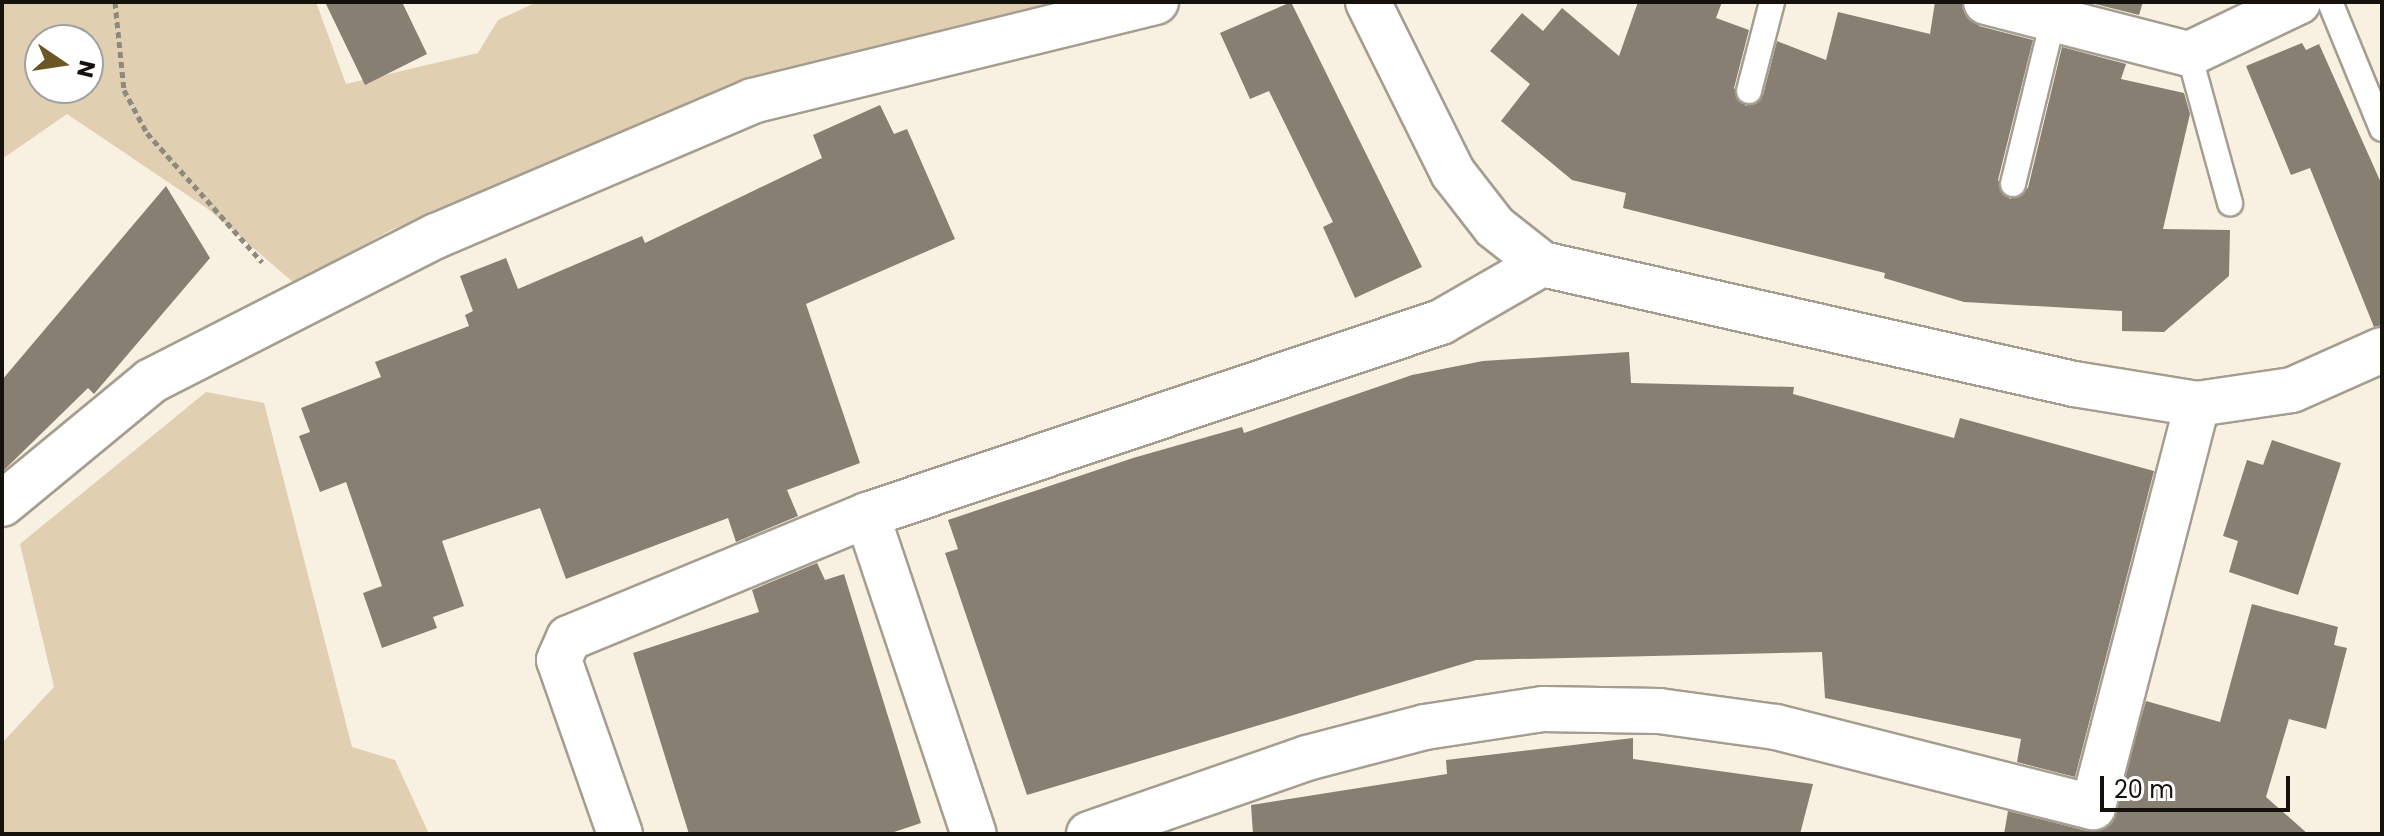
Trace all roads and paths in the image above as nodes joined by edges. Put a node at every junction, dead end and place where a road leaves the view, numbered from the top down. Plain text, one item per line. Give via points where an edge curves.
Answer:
1 (115, 2) edge
2 (1156, 2) edge
3 (1772, 2) edge
4 (1986, 2) edge
5 (2298, 2) edge
6 (2330, 2) edge
7 (1375, 4) edge
8 (2053, 20) junction
9 (2189, 54) junction
10 (1749, 91) dead end
11 (2382, 129) edge
12 (2013, 184) dead end
13 (2230, 203) dead end
14 (1542, 264) junction
15 (299, 308) junction
16 (2382, 350) edge
17 (2197, 404) junction
18 (2, 504) edge
19 (867, 515) junction
20 (620, 834) edge
21 (974, 834) edge
22 (1089, 834) edge

1 - 15 path via 118,66 147,133
2 - 15 street via 752,101 391,255
3 - 10 lane
4 - 8 street
5 - 9 street
6 - 11 lane
7 - 14 street via 1453,173 1495,227
8 - 9 street
8 - 12 lane
9 - 13 lane
14 - 17 street via 2074,384
14 - 19 street via 1441,322
15 - 18 street via 151,381
16 - 17 street via 2292,390
17 - 22 street via 2093,807 1776,727 1659,711 1543,709 1425,727 1307,758
19 - 20 street via 569,638 559,660
19 - 21 street

